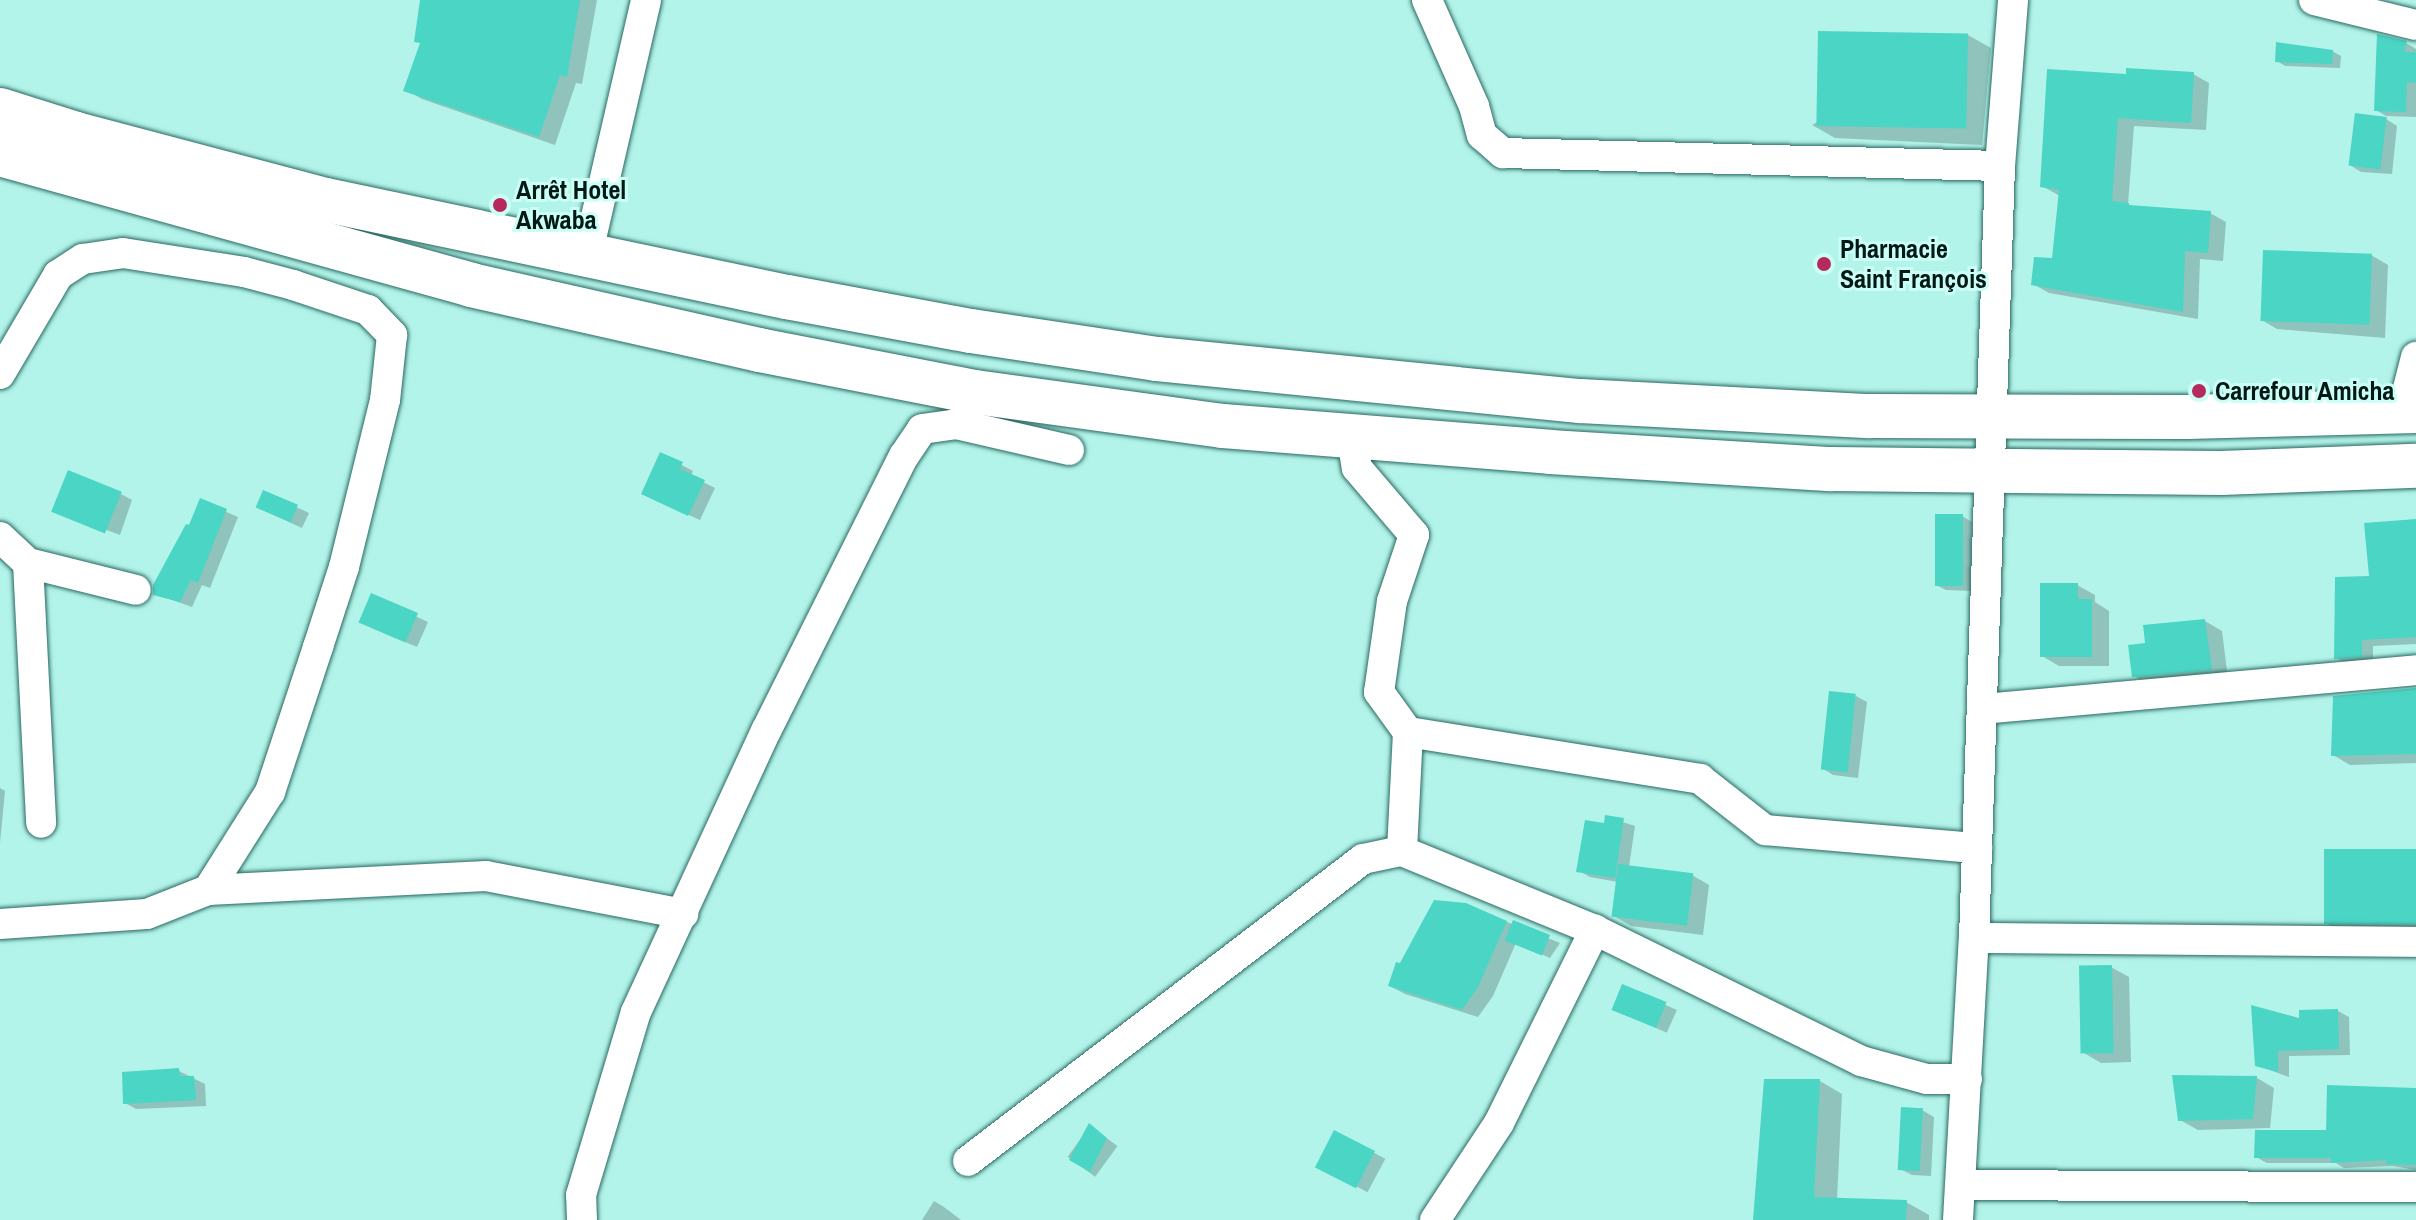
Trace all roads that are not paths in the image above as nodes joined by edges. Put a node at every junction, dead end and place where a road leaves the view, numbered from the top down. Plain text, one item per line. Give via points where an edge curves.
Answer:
1 (1427, 0) edge
2 (2013, 0) edge
3 (2314, 0) edge
4 (636, 4) edge
5 (2416, 25) edge
6 (0, 110) edge
7 (0, 154) edge
8 (2000, 166) junction
9 (587, 256) junction
10 (2416, 357) edge
11 (0, 374) edge
12 (2409, 411) edge
13 (1993, 419) junction
14 (1352, 438) junction
15 (1069, 450) dead end
16 (2416, 466) edge
17 (1991, 471) junction
18 (0, 537) edge
19 (28, 563) junction
20 (136, 590) dead end
21 (2416, 670) edge
22 (1982, 709) junction
23 (1408, 732) junction
24 (41, 823) dead end
25 (1977, 848) junction
26 (1402, 851) junction
27 (208, 890) junction
28 (683, 914) junction
29 (0, 924) edge
30 (1595, 930) junction
31 (1974, 938) junction
32 (2416, 942) edge
33 (1967, 1079) junction
34 (968, 1161) dead end
35 (1960, 1185) junction
36 (2416, 1187) edge
37 (582, 1220) edge
38 (1435, 1220) edge
39 (1958, 1220) edge

1 - 8 street via 1482,135 1503,153
2 - 8 street
3 - 5 street
4 - 9 street
6 - 9 main road via 326,200
7 - 14 main road via 471,285 759,350 990,394
8 - 13 street
9 - 13 main road via 955,328 1157,359 1580,401
10 - 12 street
11 - 27 street via 58,275 83,259 123,253 293,285 368,310 392,335 385,400 344,567 270,792
12 - 13 main road
13 - 17 street
14 - 17 main road via 1831,469
14 - 23 street via 1357,468 1414,535 1392,601 1379,692
15 - 28 street via 956,424 922,429 766,731
16 - 17 main road via 2221,473
17 - 22 street
18 - 19 street
19 - 20 street
19 - 24 street
21 - 22 street
22 - 25 street
23 - 25 street via 1700,779 1765,830
23 - 26 street
25 - 31 street
26 - 30 street
26 - 34 street via 1363,859
27 - 28 street via 486,876
27 - 29 street via 147,914
28 - 37 street via 636,1012 581,1195
30 - 33 street via 1861,1061 1927,1079
30 - 38 street via 1499,1123
31 - 32 street
31 - 33 street
33 - 35 street
35 - 36 street
35 - 39 street

